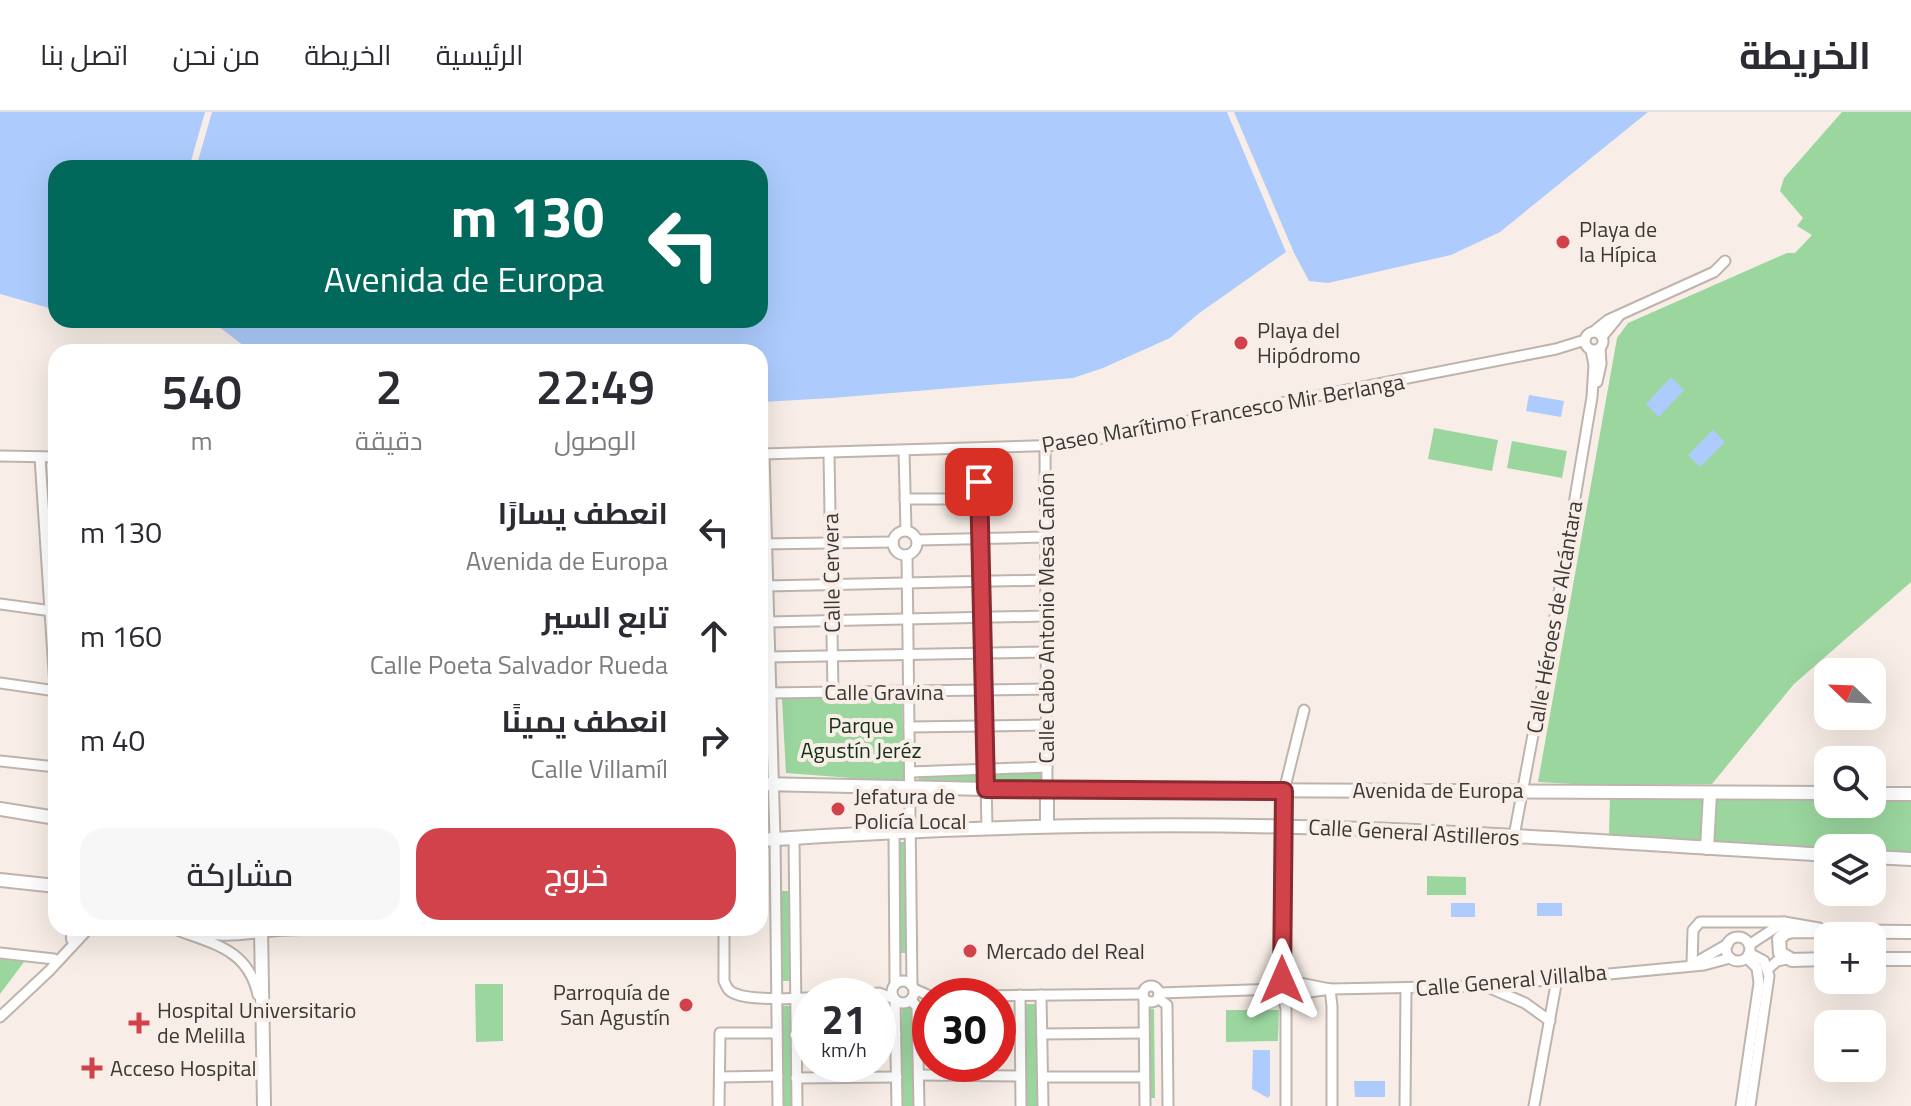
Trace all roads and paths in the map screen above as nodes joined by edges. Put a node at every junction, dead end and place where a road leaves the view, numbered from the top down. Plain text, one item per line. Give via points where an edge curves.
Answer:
1 (1725, 261) dead end
2 (1597, 342) junction
3 (1045, 447) junction
4 (979, 449) junction
5 (904, 451) junction
6 (768, 454) edge
7 (829, 454) junction
8 (0, 456) edge
9 (48, 460) edge
10 (40, 462) junction
11 (905, 499) junction
12 (980, 499) junction
13 (906, 530) junction
14 (1045, 537) junction
15 (981, 539) junction
16 (918, 540) junction
17 (893, 542) junction
18 (768, 544) edge
19 (831, 544) junction
20 (48, 554) edge
21 (907, 555) junction
22 (1046, 580) junction
23 (983, 581) junction
24 (909, 582) junction
25 (832, 585) junction
26 (768, 586) edge
27 (0, 604) edge
28 (48, 610) edge
29 (1046, 616) junction
30 (984, 617) junction
31 (832, 620) junction
32 (909, 620) junction
33 (768, 622) joint
34 (1047, 652) junction
35 (985, 654) junction
36 (833, 656) junction
37 (909, 656) junction
38 (769, 657) junction
39 (0, 683) edge
40 (1047, 689) junction
41 (48, 690) edge
42 (833, 692) junction
43 (909, 692) junction
44 (984, 692) junction
45 (769, 693) junction
46 (1304, 710) dead end
47 (768, 723) edge
48 (1047, 725) junction
49 (985, 726) junction
50 (909, 727) junction
51 (0, 761) edge
52 (48, 766) edge
53 (1047, 767) junction
54 (986, 769) junction
55 (910, 772) junction
56 (768, 784) edge
57 (911, 787) junction
58 (1047, 788) junction
59 (986, 789) junction
60 (1523, 790) junction
61 (1284, 791) junction
62 (1710, 793) junction
63 (1814, 793) edge
64 (1886, 794) edge
65 (1911, 794) edge
66 (768, 796) edge
67 (0, 809) edge
68 (48, 817) edge
69 (1047, 826) junction
70 (1283, 827) junction
71 (987, 828) junction
72 (894, 831) junction
73 (912, 831) junction
74 (1514, 836) junction
75 (794, 838) junction
76 (768, 839) edge
77 (775, 839) junction
78 (1707, 848) junction
79 (1814, 854) edge
80 (1886, 858) edge
81 (1911, 859) edge
82 (0, 880) edge
83 (48, 885) edge
84 (894, 889) junction
85 (913, 889) junction
86 (1789, 927) junction
87 (1911, 932) edge
88 (71, 936) edge
89 (81, 936) edge
90 (191, 936) edge
91 (257, 936) edge
92 (724, 936) edge
93 (1728, 944) junction
94 (1748, 952) junction
95 (0, 953) edge
96 (1730, 958) junction
97 (54, 959) junction
98 (1790, 959) junction
99 (1814, 959) edge
100 (1886, 959) edge
101 (1911, 959) edge
102 (1692, 964) junction
103 (1768, 969) junction
104 (794, 978) edge
105 (894, 978) edge
106 (912, 978) edge
107 (39, 979) junction
108 (1557, 979) junction
109 (1286, 981) junction
110 (1483, 986) junction
111 (896, 989) edge
112 (1330, 989) junction
113 (1406, 989) junction
114 (912, 993) joint
115 (1283, 994) junction
116 (896, 995) edge
117 (1016, 995) edge
118 (1020, 995) junction
119 (1041, 995) junction
120 (792, 996) edge
121 (1144, 996) junction
122 (1158, 996) junction
123 (777, 997) junction
124 (264, 1005) junction
125 (0, 1017) edge
126 (1550, 1021) junction
127 (777, 1033) junction
128 (1016, 1033) edge
129 (1020, 1033) junction
130 (1144, 1033) junction
131 (896, 1034) edge
132 (1042, 1034) junction
133 (778, 1076) junction
134 (1016, 1076) edge
135 (1020, 1076) junction
136 (720, 1077) junction
137 (897, 1077) joint
138 (1043, 1077) junction
139 (1144, 1077) junction
140 (796, 1082) edge
141 (919, 1082) edge
142 (264, 1106) edge
143 (719, 1106) edge
144 (778, 1106) edge
145 (797, 1106) edge
146 (897, 1106) edge
147 (919, 1106) edge
148 (1021, 1106) edge
149 (1043, 1106) edge
150 (1145, 1106) edge
151 (1168, 1106) edge
152 (1286, 1106) edge
153 (1332, 1106) edge
154 (1405, 1106) edge
155 (1534, 1106) edge
156 (1741, 1106) edge
157 (1750, 1106) edge

1 - 2 street via 1714,272 1619,316
2 - 3 street, Paseo Marítimo Francesco Mir Berlanga via 1585,340 1374,386
2 - 60 street, Calle Héroes de Alcántara via 1592,397
3 - 4 street, Paseo Marítimo Francesco Mir Berlanga
3 - 14 street, Calle Cabo Antonio Mesa Cañón
4 - 5 street, Paseo Marítimo Francesco Mir Berlanga
4 - 12 street
5 - 7 street, Paseo Marítimo Francesco Mir Berlanga
5 - 11 street
6 - 7 street, Paseo Marítimo Francesco Mir Berlanga
7 - 19 street, Calle Cervera
8 - 10 street
9 - 10 street
10 - 20 street
11 - 12 street
11 - 13 street
12 - 15 street
13 - 16 street
13 - 17 street
14 - 15 street
14 - 22 street, Calle Cabo Antonio Mesa Cañón
15 - 16 street
15 - 23 street
16 - 21 street via 916,550
17 - 19 street
17 - 21 street via 897,552
18 - 19 street
19 - 25 street, Calle Cervera
21 - 24 street
22 - 23 street
22 - 29 street, Calle Cabo Antonio Mesa Cañón
23 - 24 street
23 - 30 street
24 - 25 street
24 - 32 street
25 - 26 street
25 - 31 street, Calle Cervera
27 - 28 street
29 - 30 street
29 - 34 street, Calle Cabo Antonio Mesa Cañón
30 - 32 street
30 - 35 street
31 - 32 street
31 - 33 street
31 - 36 street, Calle Cervera
32 - 37 street
33 - 38 street
34 - 35 street
34 - 40 street, Calle Cabo Antonio Mesa Cañón
35 - 37 street
35 - 44 street
36 - 37 street
36 - 38 street
36 - 42 street, Calle Cervera
37 - 43 street
38 - 45 street
39 - 41 street
40 - 44 street, Calle Gravina
40 - 48 street, Calle Cabo Antonio Mesa Cañón
42 - 43 street, Calle Gravina
42 - 45 street, Calle Gravina
43 - 44 street, Calle Gravina
43 - 50 street
44 - 49 street
45 - 47 street
46 - 61 street
48 - 49 street
48 - 53 street, Calle Cabo Antonio Mesa Cañón
49 - 50 street
49 - 54 street
50 - 55 street
51 - 52 street
53 - 54 street
53 - 58 street, Calle Cabo Antonio Mesa Cañón
54 - 55 street
54 - 59 street
55 - 57 street
56 - 57 main road, Avenida de Europa
57 - 59 main road, Avenida de Europa
57 - 73 street
58 - 59 main road, Avenida de Europa
58 - 61 main road, Avenida de Europa
58 - 69 main road
59 - 71 street
60 - 61 main road, Avenida de Europa
60 - 62 main road, Avenida de Europa
60 - 74 street, Calle Héroes de Alcántara
61 - 70 street
62 - 63 main road, Avenida de Europa
62 - 78 main road
64 - 65 main road
66 - 77 street
67 - 68 main road
69 - 70 main road, Calle General Astilleros
69 - 71 main road, Calle General Astilleros
70 - 74 main road, Calle General Astilleros
70 - 109 street
71 - 73 main road, Calle General Astilleros
72 - 73 main road, Calle General Astilleros
72 - 75 main road, Calle General Astilleros
72 - 84 street
73 - 85 street
74 - 78 main road, Calle General Astilleros
75 - 77 main road, Calle General Astilleros
75 - 104 street
76 - 77 main road, Calle General Astilleros
77 - 123 street
78 - 79 main road, Calle General Astilleros
80 - 81 main road
82 - 83 main road
84 - 85 street
84 - 105 street
85 - 106 street
86 - 87 main road
86 - 94 street
86 - 98 main road via 1777,944
86 - 102 street via 1700,922 1693,930
88 - 97 street
89 - 107 street
90 - 124 street via 240,957
91 - 124 main road
92 - 123 street via 725,985 738,995
93 - 94 street via 1739,937
93 - 96 street
93 - 102 street, Calle General Villalba
94 - 96 street via 1738,961
94 - 103 street
94 - 156 street via 1759,983
95 - 97 street
96 - 102 street, Calle General Villalba
97 - 107 street
98 - 99 main road
98 - 103 street
100 - 101 main road
102 - 108 street, Calle General Villalba
103 - 157 street
107 - 125 street
108 - 110 street, Calle General Villalba
108 - 126 street
109 - 112 street, Calle General Villalba
109 - 115 street via 1277,983
109 - 115 street via 1293,990
110 - 113 street, Calle General Villalba
110 - 126 street via 1512,996
111 - 114 street via 902,980
112 - 113 street, Calle General Villalba
112 - 115 street, Calle General Villalba
112 - 153 street
113 - 154 street
114 - 116 street via 903,1004
115 - 122 street, Calle General Villalba
115 - 152 street
117 - 118 street
118 - 119 street
118 - 129 street
119 - 121 street
119 - 132 street
120 - 123 street
121 - 122 street, Calle General Villalba via 1150,1002
121 - 130 street
122 - 151 street via 1167,1005
123 - 127 street
124 - 142 main road
126 - 155 street
127 - 133 street
127 - 136 street via 720,1033
128 - 129 street
129 - 135 street
130 - 132 street
130 - 139 street
131 - 137 street
132 - 138 street
133 - 136 street
133 - 144 street
134 - 135 street
135 - 148 street
136 - 143 street
137 - 146 street
138 - 139 street
138 - 149 street
139 - 150 street
140 - 145 street
141 - 147 street

